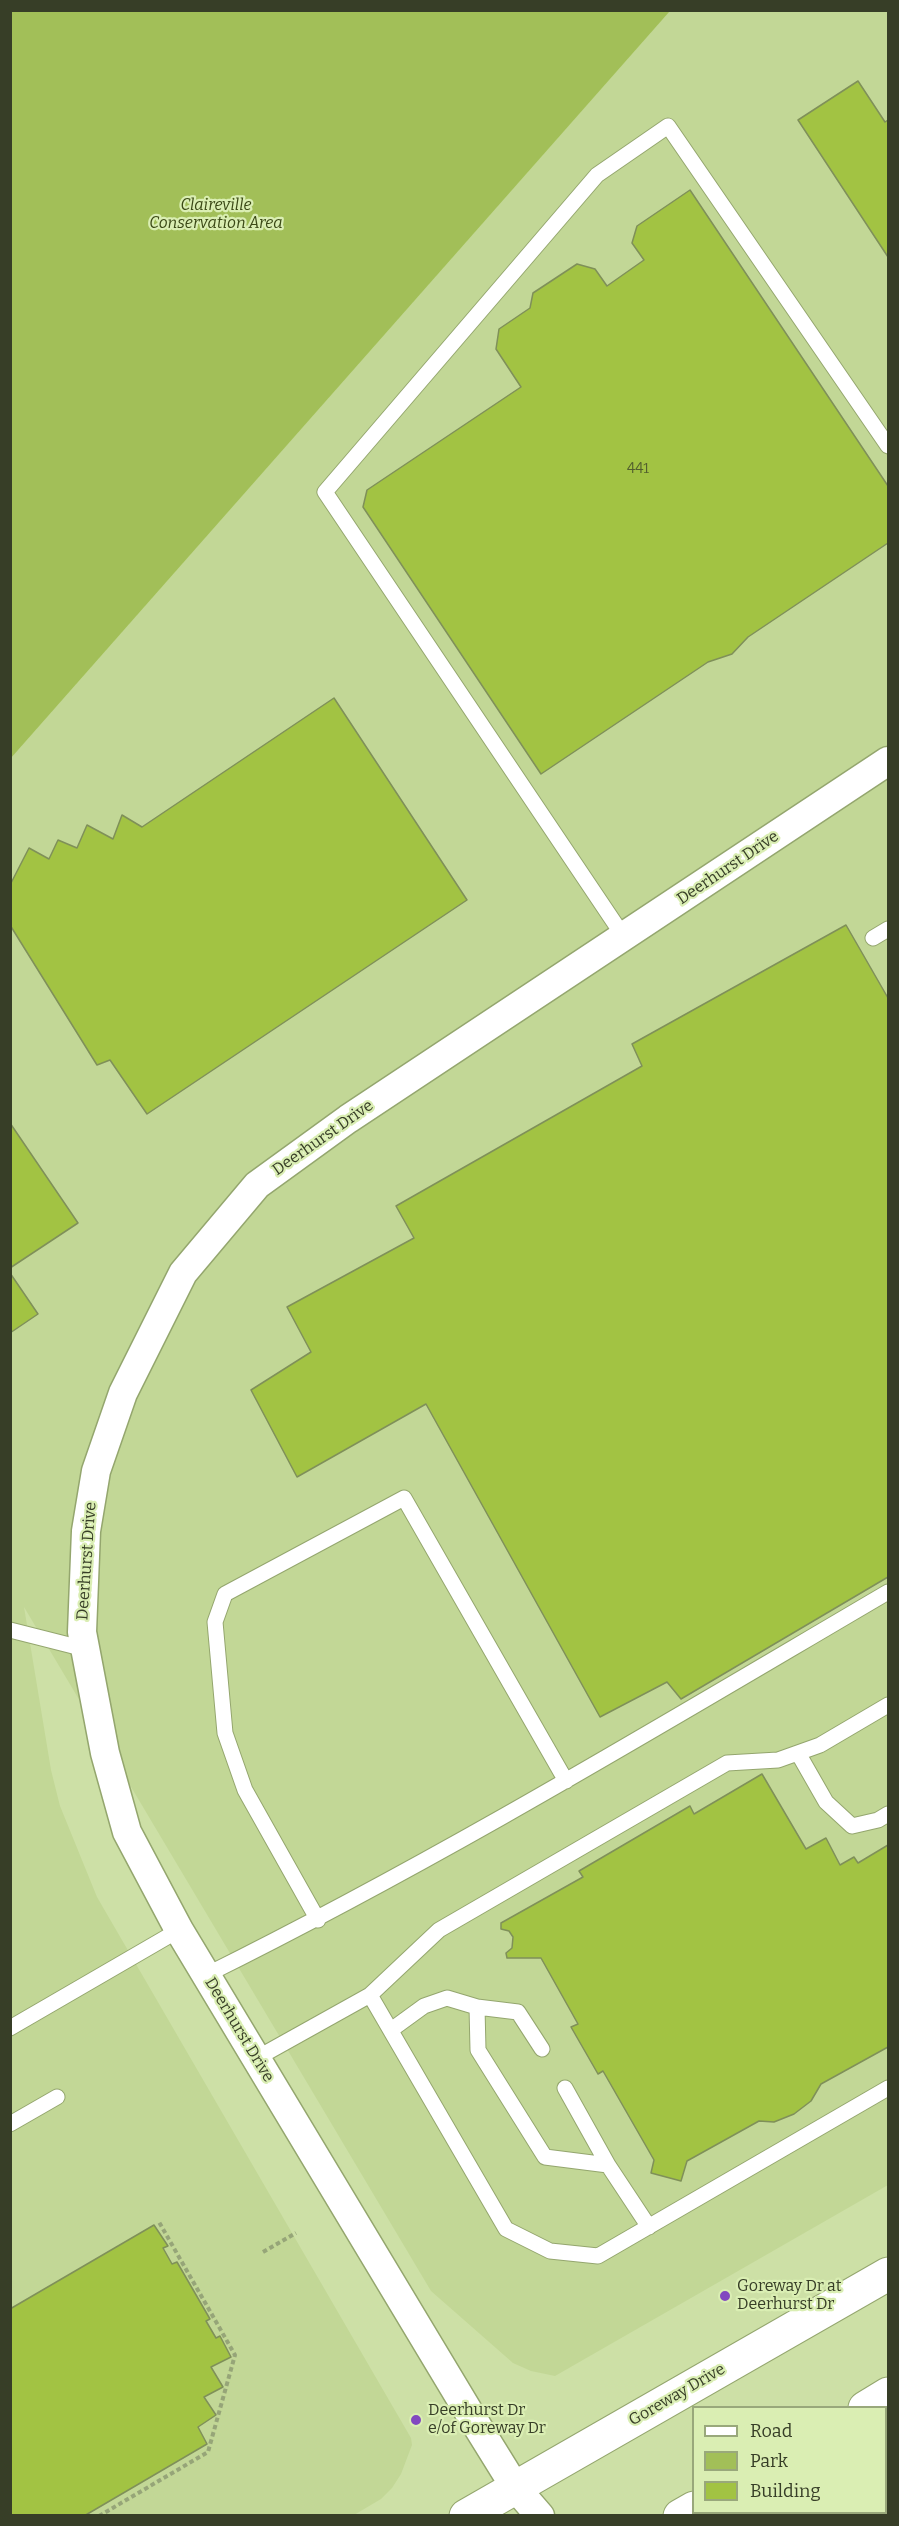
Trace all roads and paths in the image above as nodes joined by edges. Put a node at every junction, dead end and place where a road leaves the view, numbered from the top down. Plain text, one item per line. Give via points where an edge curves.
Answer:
1 (888, 446) edge
2 (888, 761) edge
3 (888, 929) edge
4 (624, 937) junction
5 (873, 938) dead end
6 (888, 1592) edge
7 (10, 1630) edge
8 (85, 1649) junction
9 (888, 1705) edge
10 (798, 1753) junction
11 (566, 1781) junction
12 (888, 1814) edge
13 (318, 1920) junction
14 (179, 1930) junction
15 (206, 1975) junction
16 (370, 1995) junction
17 (477, 2007) junction
18 (10, 2028) edge
19 (391, 2030) junction
20 (542, 2049) dead end
21 (257, 2058) junction
22 (565, 2088) dead end
23 (888, 2088) edge
24 (57, 2097) dead end
25 (10, 2124) edge
26 (608, 2165) junction
27 (159, 2222) dead end
28 (649, 2227) junction
29 (296, 2233) dead end
30 (263, 2252) dead end
31 (888, 2274) edge
32 (888, 2394) edge
33 (868, 2406) edge
34 (515, 2487) junction
35 (99, 2516) edge
36 (466, 2516) edge
37 (540, 2516) edge

1 - 4 lane via 668,126 597,175 325,492
2 - 4 street, Deerhurst Drive
3 - 5 lane
4 - 8 street, Deerhurst Drive via 348,1119 257,1185 183,1273 123,1393 96,1471 86,1531 82,1632
6 - 11 lane
7 - 8 lane
8 - 14 street, Deerhurst Drive via 105,1753 127,1832
9 - 10 lane via 820,1745
10 - 12 lane via 826,1802 852,1826
10 - 16 lane via 778,1760 727,1763 439,1930
11 - 13 lane
11 - 13 lane via 404,1498 225,1594 215,1622 225,1733 245,1790
13 - 15 lane
14 - 15 street, Deerhurst Drive
14 - 18 lane
15 - 21 street, Deerhurst Drive
16 - 19 lane
16 - 21 lane
17 - 19 lane via 447,1998 424,2006
17 - 20 lane via 518,2012
17 - 26 lane via 478,2050 545,2157
19 - 28 lane via 506,2229 550,2251 598,2256
21 - 34 street, Deerhurst Drive
22 - 26 lane
23 - 28 lane
24 - 25 lane
26 - 28 lane
27 - 35 path via 235,2355 208,2452
29 - 30 path
31 - 34 main road, Goreway Drive
32 - 33 main road
34 - 36 main road, Goreway Drive
34 - 37 street, Deerhurst Drive

